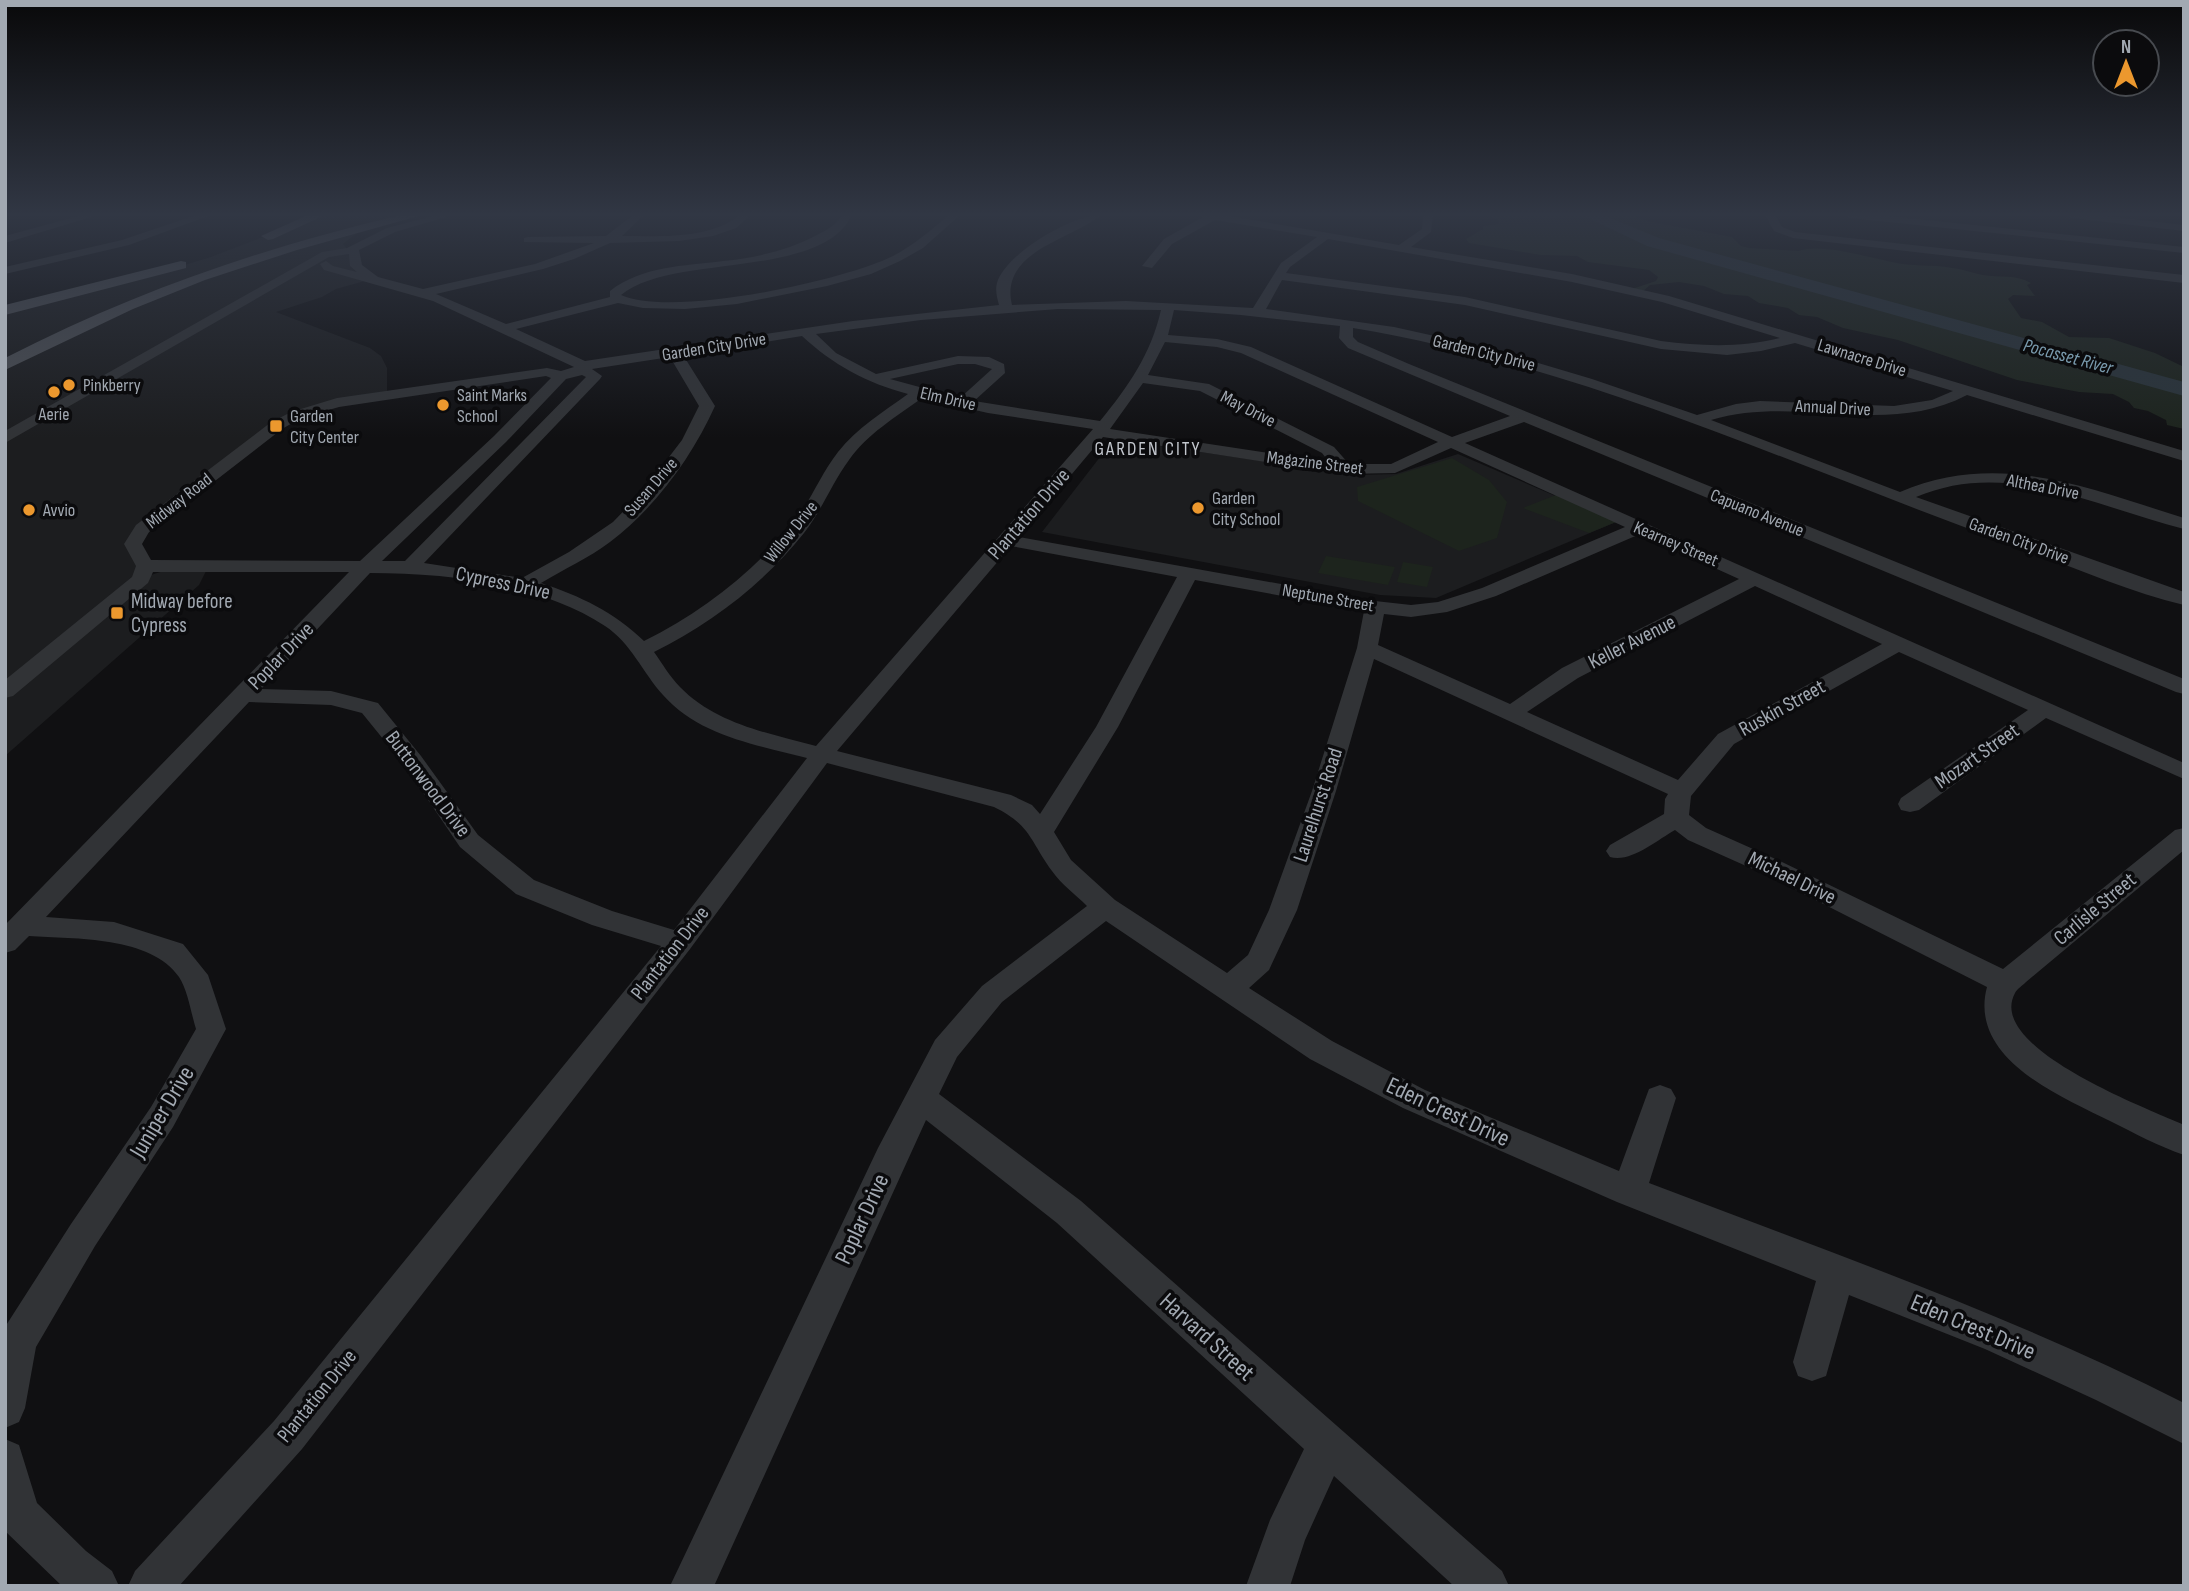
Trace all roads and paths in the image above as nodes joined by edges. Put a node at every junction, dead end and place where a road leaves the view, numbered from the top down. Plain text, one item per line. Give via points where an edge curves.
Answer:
1 (84, 289) edge
2 (147, 289) edge
3 (167, 289) edge
4 (267, 289) edge
5 (411, 289) edge
6 (438, 289) edge
7 (619, 289) edge
8 (791, 289) edge
9 (1002, 289) edge
10 (1271, 289) edge
11 (1393, 289) edge
12 (1621, 289) edge
13 (423, 293) junction
14 (618, 299) junction
15 (1168, 307) junction
16 (1006, 308) junction
17 (5, 310) edge
18 (1257, 313) junction
19 (1347, 324) junction
20 (506, 328) junction
21 (807, 333) junction
22 (1161, 338) junction
23 (1797, 338) junction
24 (544, 350) junction
25 (5, 353) edge
26 (676, 353) junction
27 (5, 365) edge
28 (566, 369) junction
29 (876, 378) junction
30 (1138, 378) junction
31 (1967, 390) junction
32 (920, 393) junction
33 (385, 397) joint
34 (963, 402) junction
35 (1522, 416) junction
36 (1698, 420) junction
37 (1102, 429) junction
38 (5, 438) edge
39 (1452, 444) junction
40 (2184, 456) edge
41 (1344, 469) junction
42 (1902, 498) junction
43 (2184, 524) edge
44 (1638, 528) junction
45 (1007, 540) junction
46 (145, 566) junction
47 (366, 566) junction
48 (410, 567) junction
49 (1189, 573) junction
50 (1756, 578) junction
51 (525, 584) junction
52 (2184, 599) edge
53 (1375, 607) junction
54 (1898, 643) junction
55 (1367, 648) junction
56 (642, 650) junction
57 (2184, 687) edge
58 (5, 691) edge
59 (244, 695) junction
60 (2044, 709) junction
61 (1513, 712) junction
62 (821, 755) junction
63 (2184, 772) edge
64 (1682, 791) junction
65 (1910, 804) dead end
66 (1676, 818) junction
67 (1041, 832) junction
68 (2184, 836) edge
69 (1619, 851) dead end
70 (1105, 907) junction
71 (14, 934) edge
72 (680, 942) junction
73 (2007, 984) junction
74 (1230, 988) junction
75 (919, 1097) junction
76 (1660, 1098) dead end
77 (2184, 1141) edge
78 (1629, 1191) junction
79 (1837, 1270) junction
80 (1812, 1362) dead end
81 (5, 1408) edge
82 (2184, 1424) edge
83 (1327, 1446) junction
84 (5, 1459) edge
85 (97, 1586) edge
86 (150, 1586) edge
87 (692, 1586) edge
88 (1268, 1586) edge
89 (1487, 1586) edge

1 - 17 main road
2 - 25 main road
3 - 27 main road
4 - 38 street
5 - 13 street
6 - 13 street
7 - 14 street via 614,294
8 - 14 street via 685,305
9 - 16 street
10 - 18 street
11 - 23 street via 1690,350 1748,350
12 - 23 street, Lawnacre Drive
13 - 20 street
14 - 20 street
15 - 16 street, Garden City Drive
15 - 18 street, Garden City Drive
15 - 22 street, Plantation Drive
16 - 21 street, Garden City Drive
18 - 19 street, Garden City Drive
19 - 35 street, Capuano Avenue via 1346,338 1353,345
19 - 36 street, Garden City Drive via 1429,338 1571,375
20 - 24 street
21 - 26 street, Garden City Drive
21 - 29 street, Elm Drive via 836,360
22 - 30 street, Plantation Drive
22 - 39 street, Kearney Street via 1246,350
23 - 31 street, Lawnacre Drive
24 - 28 street
24 - 28 street via 576,359
26 - 28 street, Garden City Drive
26 - 51 street, Susan Drive via 707,406 702,421 652,490 606,537
28 - 33 street, Garden City Drive
28 - 47 street, Poplar Drive via 500,439
28 - 48 street via 594,376
29 - 32 street, Elm Drive
29 - 34 street via 968,359 996,363 999,373
30 - 37 street, Plantation Drive
30 - 41 street, May Drive via 1204,387 1328,450
31 - 36 street, Annual Drive via 1914,409 1759,406
31 - 40 street, Lawnacre Drive
32 - 34 street, Elm Drive
32 - 56 street, Willow Drive via 848,449 816,504 757,572 679,633
33 - 46 street, Midway Road via 313,409 276,426 142,529 132,544
34 - 37 street, Elm Drive
35 - 39 street, Magazine Street
35 - 57 street, Capuano Avenue
36 - 42 street, Garden City Drive
37 - 41 street, Magazine Street
37 - 45 street, Plantation Drive
39 - 41 street, Magazine Street via 1395,468
39 - 44 street, Kearney Street
42 - 43 street, Althea Drive via 1941,482 1966,478 2027,481
42 - 52 street, Garden City Drive
44 - 50 street, Kearney Street
44 - 53 street, Neptune Street via 1489,592 1440,608
45 - 49 street, Neptune Street
45 - 62 street, Plantation Drive
46 - 47 street, Cypress Drive
46 - 58 street via 141,579
47 - 48 street, Cypress Drive
47 - 59 street, Poplar Drive
48 - 51 street, Cypress Drive
49 - 53 street, Neptune Street
49 - 67 street via 1107,727
50 - 54 street, Kearney Street
50 - 61 street, Keller Avenue via 1570,673
51 - 56 street, Cypress Drive via 614,622
53 - 55 street, Laurelhurst Road
54 - 60 street, Kearney Street
54 - 64 street, Ruskin Street via 1726,739
55 - 61 street
55 - 74 street, Laurelhurst Road via 1283,910 1259,962
56 - 62 street, Cypress Drive via 671,691 701,716 743,734
59 - 71 street, Poplar Drive
59 - 72 street, Buttonwood Drive via 331,698 370,708 468,841 525,887
60 - 63 street, Kearney Street
60 - 65 street, Mozart Street
61 - 64 street
62 - 67 street, Cypress Drive via 1002,801 1024,811
62 - 72 street, Plantation Drive
64 - 66 street via 1676,799
66 - 69 street
66 - 73 street, Michael Drive via 1697,834
67 - 70 street, Eden Crest Drive via 1062,866
68 - 73 street, Carlisle Street
70 - 74 street, Eden Crest Drive
70 - 75 street, Poplar Drive via 992,994 946,1049
71 - 81 street, Juniper Drive via 114,932 173,951 194,975 211,1030 162,1117 18,1341
72 - 86 street, Plantation Drive via 288,1434
73 - 77 street via 2001,988 1997,1010 2006,1034 2026,1057 2059,1082
74 - 78 street, Eden Crest Drive via 1321,1050 1414,1099
75 - 83 street, Harvard Street via 1069,1212
75 - 87 street, Poplar Drive
76 - 78 street
78 - 79 street, Eden Crest Drive
79 - 80 street
79 - 82 street, Eden Crest Drive via 1996,1335
83 - 88 street via 1285,1535
83 - 89 street, Harvard Street
84 - 85 street via 19,1515

